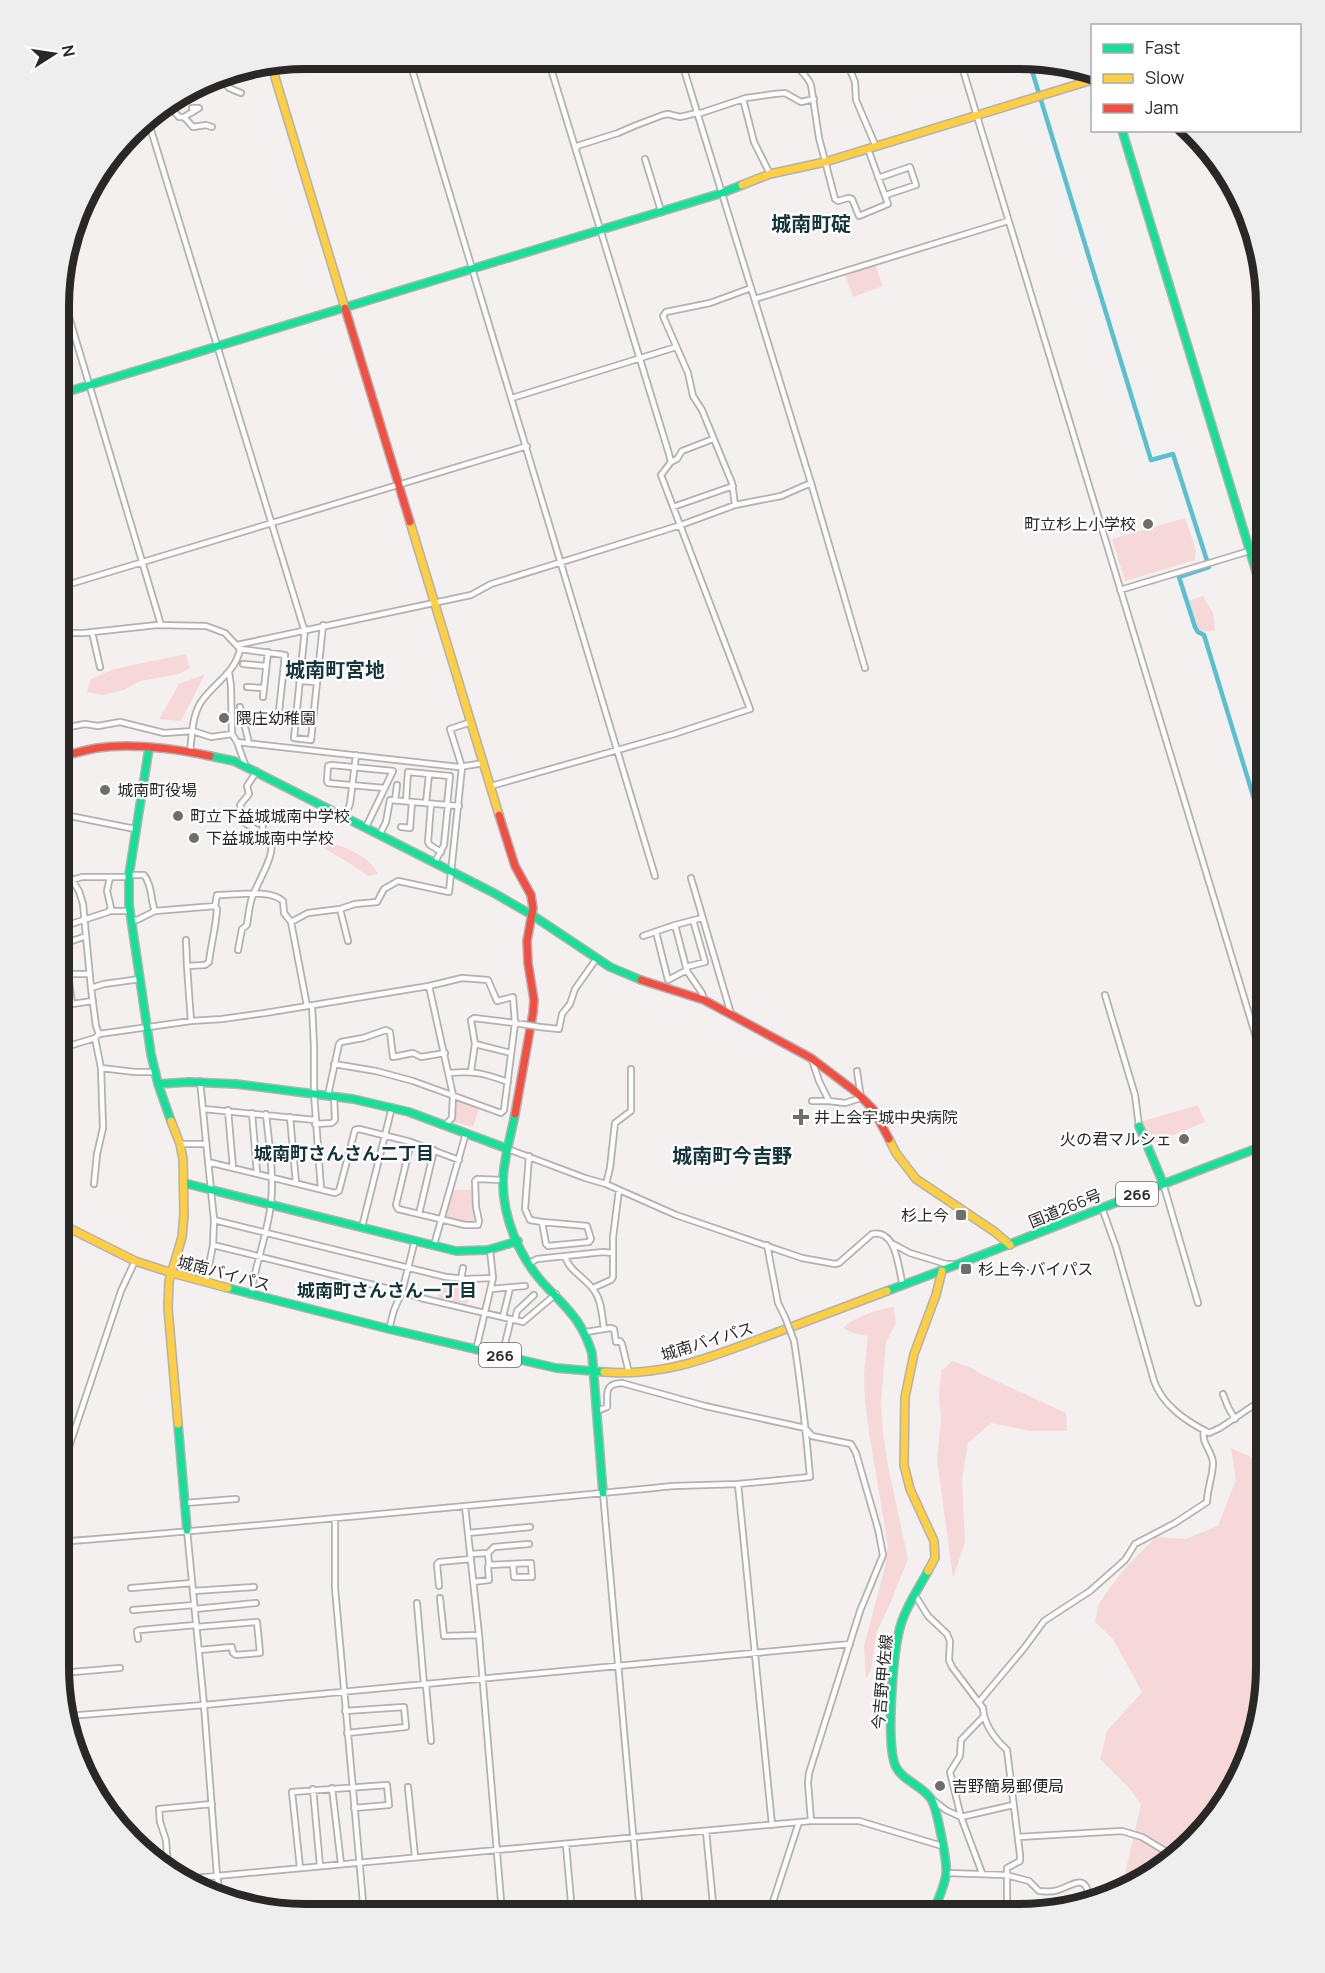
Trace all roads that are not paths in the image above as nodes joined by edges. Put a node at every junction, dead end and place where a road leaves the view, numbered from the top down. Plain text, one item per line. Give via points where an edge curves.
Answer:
1 (412, 69) edge
2 (551, 69) edge
3 (684, 69) edge
4 (799, 69) edge
5 (850, 69) edge
6 (963, 69) edge
7 (273, 71) edge
8 (1090, 80) edge
9 (226, 83) edge
10 (241, 93) dead end
11 (743, 99) junction
12 (814, 99) junction
13 (192, 108) dead end
14 (174, 109) edge
15 (698, 113) junction
16 (976, 115) junction
17 (184, 117) junction
18 (212, 127) dead end
19 (150, 128) edge
20 (1123, 132) edge
21 (876, 147) junction
22 (576, 149) junction
23 (868, 149) junction
24 (645, 159) dead end
25 (825, 162) junction
26 (770, 174) junction
27 (878, 178) junction
28 (722, 193) junction
29 (886, 195) junction
30 (661, 211) junction
31 (1008, 221) junction
32 (601, 229) junction
33 (472, 268) junction
34 (751, 288) junction
35 (755, 299) junction
36 (344, 308) junction
37 (69, 317) edge
38 (217, 347) junction
39 (676, 347) junction
40 (640, 359) junction
41 (89, 385) junction
42 (69, 391) edge
43 (512, 398) junction
44 (713, 439) junction
45 (527, 446) junction
46 (671, 462) junction
47 (811, 483) junction
48 (399, 485) junction
49 (733, 486) junction
50 (735, 505) junction
51 (673, 507) junction
52 (271, 524) junction
53 (681, 525) junction
54 (1256, 549) edge
55 (1250, 551) junction
56 (561, 561) junction
57 (142, 562) junction
58 (1256, 571) edge
59 (69, 584) edge
60 (1120, 590) junction
61 (434, 602) junction
62 (161, 625) junction
63 (323, 625) junction
64 (305, 629) junction
65 (92, 632) junction
66 (69, 633) edge
67 (238, 647) junction
68 (268, 652) junction
69 (243, 664) dead end
70 (266, 666) junction
71 (100, 667) dead end
72 (865, 668) dead end
73 (229, 672) junction
74 (300, 681) junction
75 (317, 682) junction
76 (247, 687) dead end
77 (264, 688) junction
78 (263, 697) dead end
79 (240, 707) dead end
80 (278, 721) dead end
81 (243, 722) junction
82 (471, 722) junction
83 (232, 725) junction
84 (69, 727) edge
85 (193, 731) junction
86 (232, 734) junction
87 (237, 742) junction
88 (249, 743) junction
89 (69, 745) edge
90 (148, 748) junction
91 (617, 751) junction
92 (190, 752) junction
93 (71, 754) joint
94 (356, 755) junction
95 (484, 763) junction
96 (246, 767) junction
97 (355, 767) junction
98 (462, 767) junction
99 (257, 771) junction
100 (429, 774) junction
101 (352, 785) junction
102 (397, 785) dead end
103 (491, 786) junction
104 (384, 789) junction
105 (395, 801) junction
106 (406, 801) junction
107 (412, 801) junction
108 (429, 803) junction
109 (448, 805) junction
110 (459, 807) junction
111 (69, 816) edge
112 (262, 816) dead end
113 (345, 816) junction
114 (366, 827) junction
115 (400, 827) dead end
116 (135, 829) junction
117 (380, 834) junction
118 (263, 835) junction
119 (441, 852) junction
120 (435, 862) junction
121 (453, 871) junction
122 (69, 875) edge
123 (129, 876) junction
124 (655, 876) dead end
125 (110, 877) junction
126 (691, 878) dead end
127 (72, 880) junction
128 (253, 894) junction
129 (215, 906) junction
130 (340, 909) junction
131 (110, 911) junction
132 (130, 911) junction
133 (155, 911) junction
134 (532, 915) junction
135 (702, 918) junction
136 (84, 919) junction
137 (693, 920) junction
138 (131, 921) junction
139 (291, 922) junction
140 (69, 925) edge
141 (675, 925) junction
142 (656, 932) junction
143 (86, 936) junction
144 (643, 936) dead end
145 (186, 940) dead end
146 (348, 941) dead end
147 (69, 942) edge
148 (238, 950) dead end
149 (597, 957) junction
150 (187, 966) junction
151 (686, 969) junction
152 (69, 974) edge
153 (89, 974) junction
154 (140, 980) junction
155 (69, 982) edge
156 (429, 986) junction
157 (91, 988) junction
158 (1105, 995) dead end
159 (704, 1000) junction
160 (93, 1001) junction
161 (309, 1006) junction
162 (732, 1017) junction
163 (191, 1021) junction
164 (518, 1023) junction
165 (148, 1028) junction
166 (99, 1034) junction
167 (1256, 1037) edge
168 (95, 1038) junction
169 (475, 1044) junction
170 (69, 1046) edge
171 (445, 1053) junction
172 (511, 1053) junction
173 (811, 1058) junction
174 (334, 1064) junction
175 (101, 1068) junction
176 (631, 1069) dead end
177 (471, 1071) junction
178 (857, 1071) dead end
179 (155, 1072) junction
180 (449, 1073) junction
181 (200, 1081) junction
182 (508, 1082) junction
183 (158, 1084) junction
184 (314, 1093) junction
185 (331, 1095) junction
186 (453, 1095) junction
187 (861, 1098) junction
188 (812, 1101) dead end
189 (829, 1101) junction
190 (392, 1107) junction
191 (204, 1109) junction
192 (228, 1110) junction
193 (252, 1113) junction
194 (266, 1114) junction
195 (290, 1117) junction
196 (315, 1122) junction
197 (446, 1124) junction
198 (1139, 1126) joint
199 (466, 1133) junction
200 (386, 1135) junction
201 (411, 1142) junction
202 (180, 1144) junction
203 (206, 1144) junction
204 (508, 1149) junction
205 (1256, 1149) edge
206 (434, 1150) junction
207 (529, 1156) junction
208 (459, 1160) junction
209 (208, 1162) junction
210 (233, 1168) junction
211 (257, 1173) junction
212 (271, 1177) junction
213 (503, 1180) junction
214 (184, 1183) junction
215 (297, 1183) junction
216 (1163, 1183) junction
217 (94, 1184) dead end
218 (606, 1184) junction
219 (321, 1189) junction
220 (211, 1190) junction
221 (619, 1190) junction
222 (271, 1205) junction
223 (1102, 1208) junction
224 (419, 1214) junction
225 (213, 1220) junction
226 (441, 1220) junction
227 (542, 1222) junction
228 (362, 1227) junction
229 (69, 1228) edge
230 (264, 1232) junction
231 (415, 1240) junction
232 (518, 1242) junction
233 (893, 1244) junction
234 (213, 1245) junction
235 (434, 1245) junction
236 (767, 1245) junction
237 (1010, 1245) junction
238 (490, 1250) junction
239 (613, 1253) junction
240 (259, 1256) junction
241 (565, 1256) junction
242 (135, 1260) junction
243 (528, 1264) junction
244 (960, 1264) junction
245 (408, 1267) junction
246 (463, 1268) dead end
247 (942, 1271) junction
248 (172, 1273) junction
249 (493, 1278) junction
250 (461, 1279) junction
251 (206, 1282) junction
252 (525, 1286) dead end
253 (903, 1286) junction
254 (510, 1288) junction
255 (593, 1288) junction
256 (491, 1289) junction
257 (402, 1292) junction
258 (251, 1294) junction
259 (556, 1294) junction
260 (534, 1295) dead end
261 (1198, 1303) dead end
262 (486, 1312) junction
263 (503, 1317) junction
264 (513, 1319) junction
265 (389, 1329) junction
266 (604, 1329) junction
267 (586, 1332) junction
268 (476, 1350) junction
269 (502, 1356) junction
270 (594, 1372) junction
271 (630, 1374) junction
272 (1223, 1394) dead end
273 (1256, 1404) edge
274 (597, 1411) junction
275 (1235, 1419) junction
276 (806, 1428) junction
277 (1204, 1430) junction
278 (69, 1447) edge
279 (738, 1484) junction
280 (603, 1493) junction
281 (236, 1499) dead end
282 (185, 1503) junction
283 (465, 1506) junction
284 (335, 1519) junction
285 (530, 1527) dead end
286 (187, 1530) junction
287 (468, 1533) junction
288 (69, 1541) edge
289 (530, 1544) dead end
290 (488, 1553) junction
291 (471, 1556) junction
292 (513, 1564) junction
293 (488, 1567) dead end
294 (473, 1582) junction
295 (192, 1583) junction
296 (439, 1586) dead end
297 (254, 1587) dead end
298 (131, 1588) dead end
299 (193, 1592) junction
300 (915, 1595) junction
301 (440, 1598) dead end
302 (256, 1603) dead end
303 (417, 1603) dead end
304 (195, 1607) junction
305 (133, 1610) dead end
306 (197, 1626) junction
307 (479, 1635) junction
308 (138, 1639) dead end
309 (850, 1644) junction
310 (199, 1650) junction
311 (756, 1654) junction
312 (618, 1665) junction
313 (120, 1668) dead end
314 (69, 1670) edge
315 (482, 1679) junction
316 (425, 1685) junction
317 (343, 1691) junction
318 (979, 1702) junction
319 (204, 1705) junction
320 (345, 1711) junction
321 (74, 1715) edge
322 (984, 1716) junction
323 (347, 1733) junction
324 (431, 1741) dead end
325 (352, 1787) junction
326 (408, 1787) dead end
327 (332, 1788) junction
328 (313, 1789) junction
329 (931, 1798) junction
330 (212, 1804) junction
331 (1013, 1805) junction
332 (354, 1808) junction
333 (961, 1817) junction
334 (811, 1821) junction
335 (800, 1822) junction
336 (772, 1825) junction
337 (706, 1831) junction
338 (1018, 1837) junction
339 (633, 1839) junction
340 (566, 1845) junction
341 (943, 1847) junction
342 (497, 1850) junction
343 (1167, 1852) edge
344 (415, 1857) junction
345 (167, 1859) edge
346 (360, 1863) junction
347 (340, 1864) junction
348 (320, 1866) junction
349 (300, 1868) junction
350 (947, 1873) junction
351 (982, 1873) junction
352 (1006, 1875) junction
353 (217, 1876) junction
354 (198, 1878) edge
355 (219, 1887) edge
356 (1088, 1893) edge
357 (363, 1904) edge
358 (501, 1904) edge
359 (571, 1904) edge
360 (639, 1904) edge
361 (713, 1904) edge
362 (772, 1904) edge
363 (936, 1904) edge
364 (1007, 1904) edge

1 - 33 street
2 - 22 street
3 - 15 street
4 - 12 street via 809,80
5 - 21 street via 856,100
6 - 16 street
7 - 36 main road
8 - 16 main road
9 - 10 street
11 - 12 street via 784,93 801,102
11 - 15 street
11 - 26 street via 754,142
12 - 25 street
13 - 17 street via 199,108
14 - 17 street via 179,117
15 - 22 street via 663,115
15 - 28 street
16 - 21 main road
16 - 31 street
17 - 18 street via 193,128 206,124
19 - 38 street
20 - 55 main road
21 - 23 main road
22 - 32 street
23 - 25 main road
23 - 27 street
24 - 30 street
25 - 26 main road
25 - 29 street via 834,199 851,198 859,216 888,205
26 - 28 main road
27 - 29 street
27 - 29 street via 910,167 916,185
28 - 30 main road
28 - 34 street
30 - 32 main road
31 - 35 street
31 - 60 street
32 - 33 main road
32 - 40 street
33 - 36 main road
33 - 43 street
34 - 35 street
34 - 39 street via 710,303 663,313
35 - 47 street
36 - 38 main road
36 - 48 main road
37 - 41 street
38 - 41 main road
38 - 52 street
39 - 40 street
39 - 44 street
40 - 43 street
40 - 46 street
41 - 42 main road
41 - 57 street
43 - 45 street
44 - 46 street via 682,451
44 - 49 street
45 - 48 street
45 - 56 street
46 - 51 street via 661,475
47 - 50 street via 781,496
47 - 72 street
48 - 52 street
48 - 61 main road
49 - 50 street
49 - 51 street
50 - 53 street
51 - 53 street
52 - 57 street
52 - 64 street
53 - 56 street
53 - 91 street via 750,709
54 - 55 street
55 - 58 main road
55 - 60 street
56 - 61 street via 491,584 471,595
56 - 91 street
57 - 59 street
57 - 62 street
60 - 167 street
61 - 63 street
61 - 82 main road
62 - 65 street
62 - 67 street via 206,626 225,633
63 - 64 street
63 - 75 street
64 - 67 street
64 - 74 street
65 - 66 street
65 - 71 street
67 - 68 street
67 - 73 street via 237,660
68 - 70 street
68 - 80 street via 285,655
69 - 70 street
70 - 77 street
73 - 83 street
73 - 85 street via 201,702
74 - 75 street
74 - 75 street via 294,738 311,740
76 - 77 street
77 - 78 street
79 - 81 street
81 - 83 street
81 - 88 street
82 - 95 main road
82 - 98 street via 450,729
83 - 86 street
84 - 85 street via 120,722 164,733
85 - 86 street via 211,736
85 - 92 street
86 - 87 street
87 - 88 street
87 - 96 street
88 - 94 street
89 - 93 street
90 - 92 main road
90 - 93 main road via 107,746
90 - 116 main road
91 - 103 street
91 - 124 street
92 - 96 main road via 221,757
94 - 97 street
94 - 98 street
95 - 98 street
95 - 103 main road
96 - 99 main road
97 - 101 street
97 - 101 street via 328,766 328,783
97 - 104 street via 393,771
98 - 110 street
99 - 113 main road
99 - 118 street via 247,786 249,794 240,805 245,824
100 - 106 street via 408,772
100 - 108 street
100 - 109 street via 450,776
101 - 104 street
101 - 113 street
102 - 105 street
103 - 134 main road via 515,866 531,895
104 - 114 street
105 - 106 street
105 - 117 street via 388,803
106 - 107 street
107 - 108 street
107 - 115 street via 410,828
108 - 109 street
108 - 119 street via 428,842
109 - 110 street
109 - 119 street
110 - 121 street
111 - 116 street
112 - 118 street
113 - 114 main road
114 - 117 main road
116 - 123 main road
117 - 120 main road
118 - 128 street via 271,843 271,852
119 - 120 street
120 - 121 main road
121 - 130 street via 449,892 398,881 384,889 377,902
121 - 134 main road
122 - 127 street
123 - 125 street
123 - 132 main road
123 - 133 street via 147,879
125 - 127 street
125 - 131 street
126 - 135 street
127 - 136 street via 82,898
128 - 129 street via 217,895
128 - 139 street via 280,898
128 - 148 street
129 - 133 street
129 - 150 street via 216,930 209,962
130 - 139 street via 308,913
130 - 146 street
131 - 132 street
131 - 136 street
132 - 138 main road
133 - 138 street
134 - 149 main road
134 - 204 main road via 527,950 534,1000 532,1027
135 - 137 street
135 - 162 street
136 - 140 street
136 - 143 street
137 - 141 street
137 - 151 street via 705,962
138 - 154 main road
139 - 161 street
141 - 142 street
141 - 151 street
142 - 144 street
142 - 151 street via 668,980
143 - 147 street
143 - 153 street
145 - 150 street
149 - 159 main road via 630,976
149 - 164 street, bridge via 575,989 559,1029
150 - 163 street
151 - 159 street
152 - 153 street
153 - 157 street
154 - 157 street
154 - 165 main road
155 - 160 street via 72,1004
156 - 161 street
156 - 164 street via 462,978 488,980 497,1001 513,997
156 - 171 street
157 - 160 street
158 - 198 street via 1135,1095
159 - 162 main road
160 - 166 street
161 - 163 street
161 - 184 street
162 - 173 main road
163 - 165 street
164 - 169 street via 474,1018 471,1020
164 - 172 street
165 - 166 street
165 - 179 main road
166 - 168 street
168 - 170 street
168 - 175 street
169 - 172 street
169 - 177 street
171 - 174 street via 393,1057 390,1032 386,1030 341,1042
171 - 180 street
172 - 182 street
173 - 187 main road
173 - 189 street
174 - 185 street
174 - 186 street via 385,1073
175 - 179 street
175 - 217 street via 104,1128
176 - 218 street via 631,1111 615,1124
177 - 180 street
177 - 182 street
178 - 187 street
179 - 183 main road
180 - 186 street
181 - 183 main road
181 - 184 main road
181 - 191 street
182 - 186 street via 501,1113
183 - 202 main road
184 - 185 main road
184 - 196 street
185 - 190 main road
185 - 196 street via 334,1120
186 - 197 street via 452,1118
187 - 189 street via 845,1103
187 - 237 main road via 873,1108 896,1153 916,1179
188 - 189 street
190 - 197 main road
190 - 200 street
191 - 192 street
191 - 203 street
192 - 193 street
192 - 210 street
193 - 194 street
193 - 211 street
194 - 195 street
194 - 212 street
195 - 196 street
195 - 215 street
196 - 219 street
197 - 199 main road
198 - 216 main road
199 - 204 main road
199 - 208 street
200 - 201 street
200 - 219 street via 355,1130 339,1191
200 - 228 street
201 - 206 street
201 - 224 street via 396,1205
202 - 203 street
202 - 214 main road
203 - 209 street
204 - 207 street
204 - 213 main road
205 - 216 main road, 国道266号 / 266
206 - 208 street
206 - 224 street
207 - 218 street
207 - 227 street via 525,1209 531,1220
208 - 226 street
209 - 210 street
209 - 220 street
210 - 211 street
211 - 212 street
212 - 215 street
212 - 222 street
213 - 226 street via 475,1181 477,1225
213 - 232 main road via 506,1212
214 - 220 main road
214 - 248 main road via 182,1237
215 - 219 street
216 - 223 main road, 国道266号 / 266
216 - 261 street
218 - 221 street
220 - 222 main road
220 - 225 street
221 - 236 street via 676,1215
221 - 239 street
222 - 228 main road
222 - 230 street
223 - 237 main road, 国道266号 / 266
223 - 277 street via 1158,1392 1190,1423
224 - 226 street
225 - 230 street
225 - 234 street
226 - 235 street
227 - 227 street via 548,1246 590,1242 587,1226
228 - 231 main road
229 - 242 main road, 城南バイパス / 266
230 - 240 street
230 - 245 street
231 - 235 main road
231 - 245 street
232 - 238 main road
232 - 243 main road
233 - 236 street via 884,1235 872,1234 835,1264 802,1258
233 - 244 street via 946,1264
233 - 253 street
234 - 240 street
234 - 251 street
235 - 238 main road via 456,1251
236 - 276 street, bridge via 778,1303 794,1341
237 - 244 main road, 国道266号 / 266
238 - 249 street
239 - 241 street
239 - 255 street via 613,1277
240 - 257 street
240 - 258 street
241 - 243 street
241 - 255 street via 572,1269
242 - 248 main road, 城南バイパス / 266
242 - 278 street
243 - 259 main road
244 - 247 main road, 国道266号 / 266
245 - 250 street
245 - 257 street
246 - 250 street
247 - 253 main road, 城南バイパス / 266
247 - 300 main road, 今吉野甲佐線 via 914,1354 905,1397 906,1477 936,1547 933,1563
248 - 251 main road, 城南バイパス / 266
248 - 282 main road via 169,1332
249 - 250 street
249 - 256 street
251 - 258 main road, 城南バイパス / 266
252 - 254 street
253 - 271 main road, 城南バイパス / 266 via 706,1359
254 - 256 street
254 - 263 street
255 - 266 street
256 - 262 street
257 - 262 street
257 - 265 street
258 - 265 main road, 城南バイパス / 266
259 - 264 street via 526,1321
259 - 267 main road
260 - 264 street
262 - 263 street
262 - 268 street
263 - 264 street
264 - 269 street
265 - 268 main road, 城南バイパス / 266
266 - 267 street
266 - 271 street via 614,1329
267 - 270 main road
268 - 269 main road, 城南バイパス / 266
269 - 270 main road, 城南バイパス / 266
270 - 271 main road, 城南バイパス / 266
270 - 274 main road
272 - 275 street
273 - 275 street
274 - 276 street via 607,1407 608,1389 622,1383
274 - 280 main road
275 - 277 street via 1214,1432
276 - 279 street via 810,1477
276 - 309 street via 812,1436 851,1444 883,1550
277 - 318 street via 1203,1442 1213,1461 1208,1502 1135,1544 1125,1560 1090,1591 1044,1621
279 - 280 street
279 - 311 street
280 - 283 street
280 - 312 street
281 - 282 street
282 - 286 main road
283 - 284 street
283 - 287 street
284 - 286 street
284 - 317 street via 334,1588
285 - 287 street
286 - 288 street
286 - 295 street
287 - 291 street
289 - 290 street via 494,1547
290 - 291 street
290 - 292 street via 489,1565
291 - 294 street
291 - 296 street via 439,1562
292 - 292 street via 531,1563 532,1577 514,1577
293 - 294 street via 489,1581
294 - 307 street
295 - 298 street
295 - 299 street
297 - 299 street
299 - 304 street
300 - 318 street via 928,1616 947,1634 952,1667
300 - 329 main road, 今吉野甲佐線 via 904,1614 897,1643 892,1754 905,1778
301 - 307 street via 444,1636
302 - 304 street
303 - 316 street
304 - 305 street
304 - 306 street
306 - 308 street via 139,1630
306 - 310 street
306 - 310 street via 257,1622 260,1653 236,1655 232,1647
307 - 315 street
309 - 311 street
309 - 334 street via 809,1773
310 - 319 street
311 - 312 street
311 - 336 street
312 - 315 street
312 - 339 street
313 - 314 street
315 - 316 street
315 - 342 street
316 - 317 street
316 - 324 street
317 - 319 street
317 - 320 street
318 - 322 street
319 - 321 street
319 - 330 street
320 - 323 street
320 - 323 street via 404,1707 406,1727
322 - 331 street via 994,1739 1007,1750
322 - 333 street via 960,1740 960,1756 950,1772
323 - 325 street
325 - 327 street
325 - 332 street
325 - 332 street via 387,1785 389,1805
326 - 344 street
327 - 328 street
327 - 347 street
328 - 348 street
328 - 349 street via 292,1792
329 - 333 street
329 - 341 main road
330 - 345 street via 159,1809
330 - 353 street
331 - 333 street
331 - 338 street
332 - 346 street
333 - 351 street
334 - 335 street
334 - 341 street via 859,1821
335 - 336 street
335 - 362 street
336 - 337 street
337 - 339 street
337 - 361 street
338 - 343 street via 1122,1831 1142,1837
338 - 352 street via 1020,1861 1007,1868
339 - 340 street
339 - 360 street
340 - 342 street
340 - 359 street
341 - 350 main road
342 - 344 street
342 - 358 street
344 - 346 street
346 - 347 street
346 - 357 street
347 - 348 street
348 - 349 street
349 - 353 street
350 - 351 street
350 - 363 main road
351 - 352 street
352 - 356 street via 1029,1881 1039,1891 1055,1891 1081,1882
352 - 364 street
353 - 354 street
353 - 355 street

